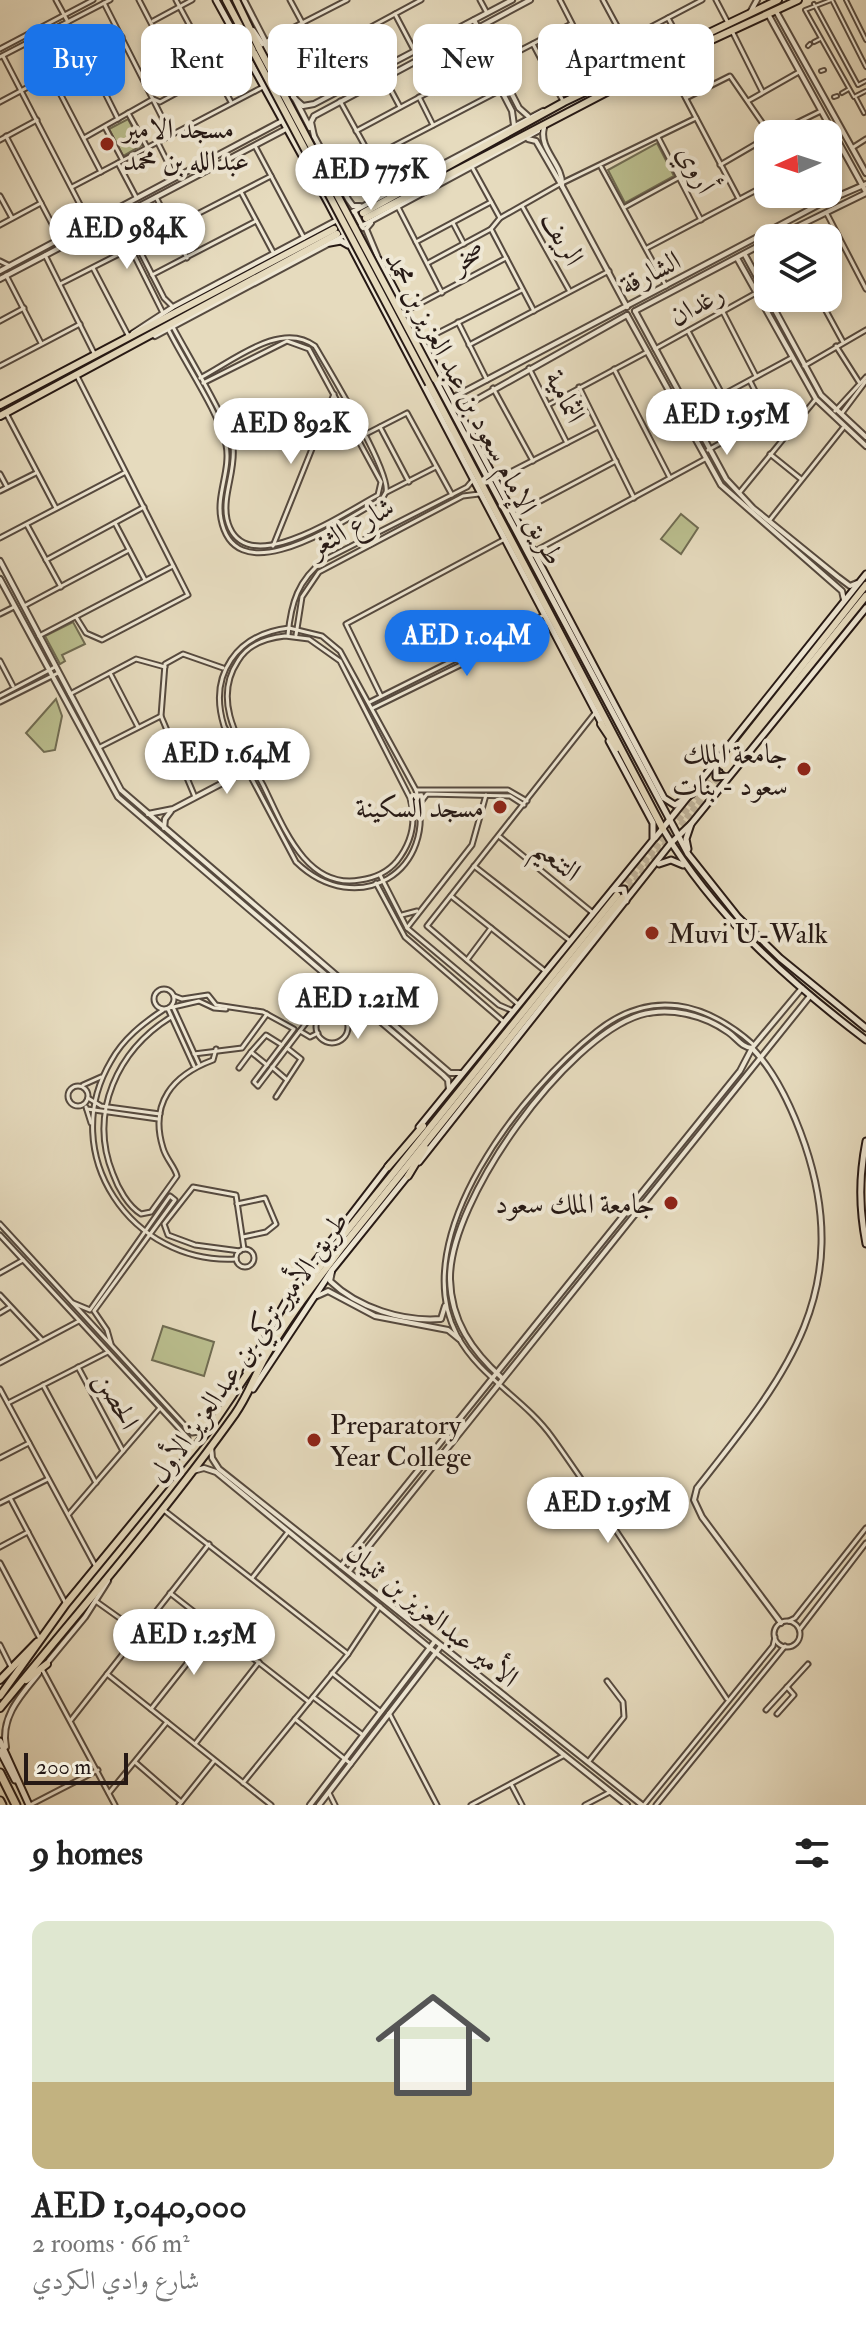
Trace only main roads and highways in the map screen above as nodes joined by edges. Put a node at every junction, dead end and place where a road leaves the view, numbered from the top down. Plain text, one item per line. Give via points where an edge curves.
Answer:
1 (216, 0) edge
2 (226, 0) edge
3 (236, 0) edge
4 (778, 0) edge
5 (798, 0) edge
6 (260, 48) junction
7 (258, 80) junction
8 (338, 233) junction
9 (330, 243) road end
10 (351, 247) junction
11 (379, 260) road end
12 (432, 382) junction
13 (1, 403) edge
14 (3, 414) edge
15 (460, 428) junction
16 (452, 430) junction
17 (484, 460) junction
18 (468, 473) junction
19 (514, 515) junction
20 (865, 579) edge
21 (541, 580) junction
22 (866, 596) edge
23 (866, 608) edge
24 (601, 724) junction
25 (644, 760) junction
26 (725, 767) junction
27 (634, 775) junction
28 (653, 792) junction
29 (692, 794) junction
30 (669, 822) junction
31 (691, 824) junction
32 (663, 829) junction
33 (678, 835) junction
34 (653, 840) junction
35 (671, 843) junction
36 (688, 854) junction
37 (654, 868) junction
38 (689, 871) junction
39 (709, 882) junction
40 (703, 888) junction
41 (618, 898) junction
42 (866, 1028) edge
43 (866, 1040) edge
44 (459, 1089) junction
45 (459, 1101) junction
46 (866, 1141) edge
47 (388, 1167) junction
48 (408, 1176) junction
49 (866, 1244) edge
50 (242, 1380) junction
51 (253, 1389) junction
52 (134, 1522) junction
53 (144, 1532) junction
54 (121, 1538) junction
55 (132, 1548) junction
56 (40, 1640) junction
57 (44, 1666) road end
58 (0, 1680) edge
59 (17, 1687) junction
60 (0, 1696) edge
61 (0, 1708) edge
62 (0, 1741) edge
63 (0, 1751) edge
64 (0, 1773) edge
65 (16, 1805) edge
66 (30, 1805) edge

1 - 7 main road
2 - 6 main road, طريق الإمام سعود بن عبد العزيز بن محمد
2 - 7 main road
3 - 6 main road, طريق الإمام سعود بن عبد العزيز بن محمد
4 - 5 main road via 564,102 368,217 666,61
6 - 12 main road, طريق الإمام سعود بن عبد العزيز بن محمد, bridge
7 - 8 main road via 328,203
8 - 10 main road
8 - 13 main road
8 - 14 main road
9 - 10 main road via 341,241
10 - 18 main road
11 - 17 main road via 461,407
12 - 15 main road, طريق الإمام سعود بن عبد العزيز بن محمد
12 - 16 main road, طريق الإمام سعود بن عبد العزيز بن محمد
15 - 17 main road
15 - 21 main road, طريق الإمام سعود بن عبد العزيز بن محمد
16 - 18 main road
16 - 27 main road, طريق الإمام سعود بن عبد العزيز بن محمد
17 - 19 main road
18 - 24 main road
19 - 21 main road
19 - 25 main road
20 - 26 main road
20 - 26 main road
21 - 28 main road, طريق الإمام سعود بن عبد العزيز بن محمد
22 - 26 main road
23 - 26 main road
24 - 27 main road
24 - 34 main road via 651,820
25 - 28 main road
25 - 29 main road via 664,798 675,805
26 - 29 main road
26 - 31 main road
27 - 32 main road, طريق الإمام سعود بن عبد العزيز بن محمد
28 - 30 main road, طريق الإمام سعود بن عبد العزيز بن محمد
29 - 30 main road
30 - 32 main road
30 - 33 main road, طريق الإمام سعود بن عبد العزيز بن محمد
31 - 33 main road
31 - 36 main road
32 - 34 main road
32 - 35 main road
33 - 35 main road
33 - 36 main road, طريق الإمام سعود بن عبد العزيز بن محمد
34 - 41 main road
35 - 37 main road
35 - 38 main road
36 - 39 main road, طريق الإمام سعود بن عبد العزيز بن محمد
37 - 38 main road via 674,860
37 - 41 main road
38 - 40 main road
39 - 40 main road
39 - 42 main road, طريق الإمام سعود بن عبد العزيز بن محمد via 780,958
40 - 43 main road via 742,933
41 - 44 main road, طريق الأمير تركي بن عبدالعزيز الأول
41 - 45 main road, طريق الأمير تركي بن عبدالعزيز الأول
41 - 47 main road via 593,913
41 - 48 main road
44 - 47 main road
44 - 50 main road, طريق الأمير تركي بن عبدالعزيز الأول via 330,1252
45 - 48 main road
45 - 51 main road, طريق الأمير تركي بن عبدالعزيز الأول via 303,1299 262,1363
46 - 49 main road via 859,1179
47 - 50 main road via 290,1294
48 - 51 main road via 332,1270
50 - 52 main road, طريق الأمير تركي بن عبدالعزيز الأول via 209,1430
51 - 53 main road, طريق الأمير تركي بن عبدالعزيز الأول
52 - 53 main road via 135,1535
52 - 54 main road, طريق الأمير تركي بن عبدالعزيز الأول
53 - 55 main road, طريق الأمير تركي بن عبدالعزيز الأول
54 - 55 main road via 130,1535
54 - 56 main road, طريق الأمير تركي بن عبدالعزيز الأول
55 - 59 main road, طريق الأمير تركي بن عبدالعزيز الأول
56 - 58 main road
56 - 60 main road, طريق الأمير تركي بن عبدالعزيز الأول
57 - 59 main road
59 - 61 main road, طريق الأمير تركي بن عبدالعزيز الأول
62 - 66 main road
63 - 66 main road
64 - 65 highway

